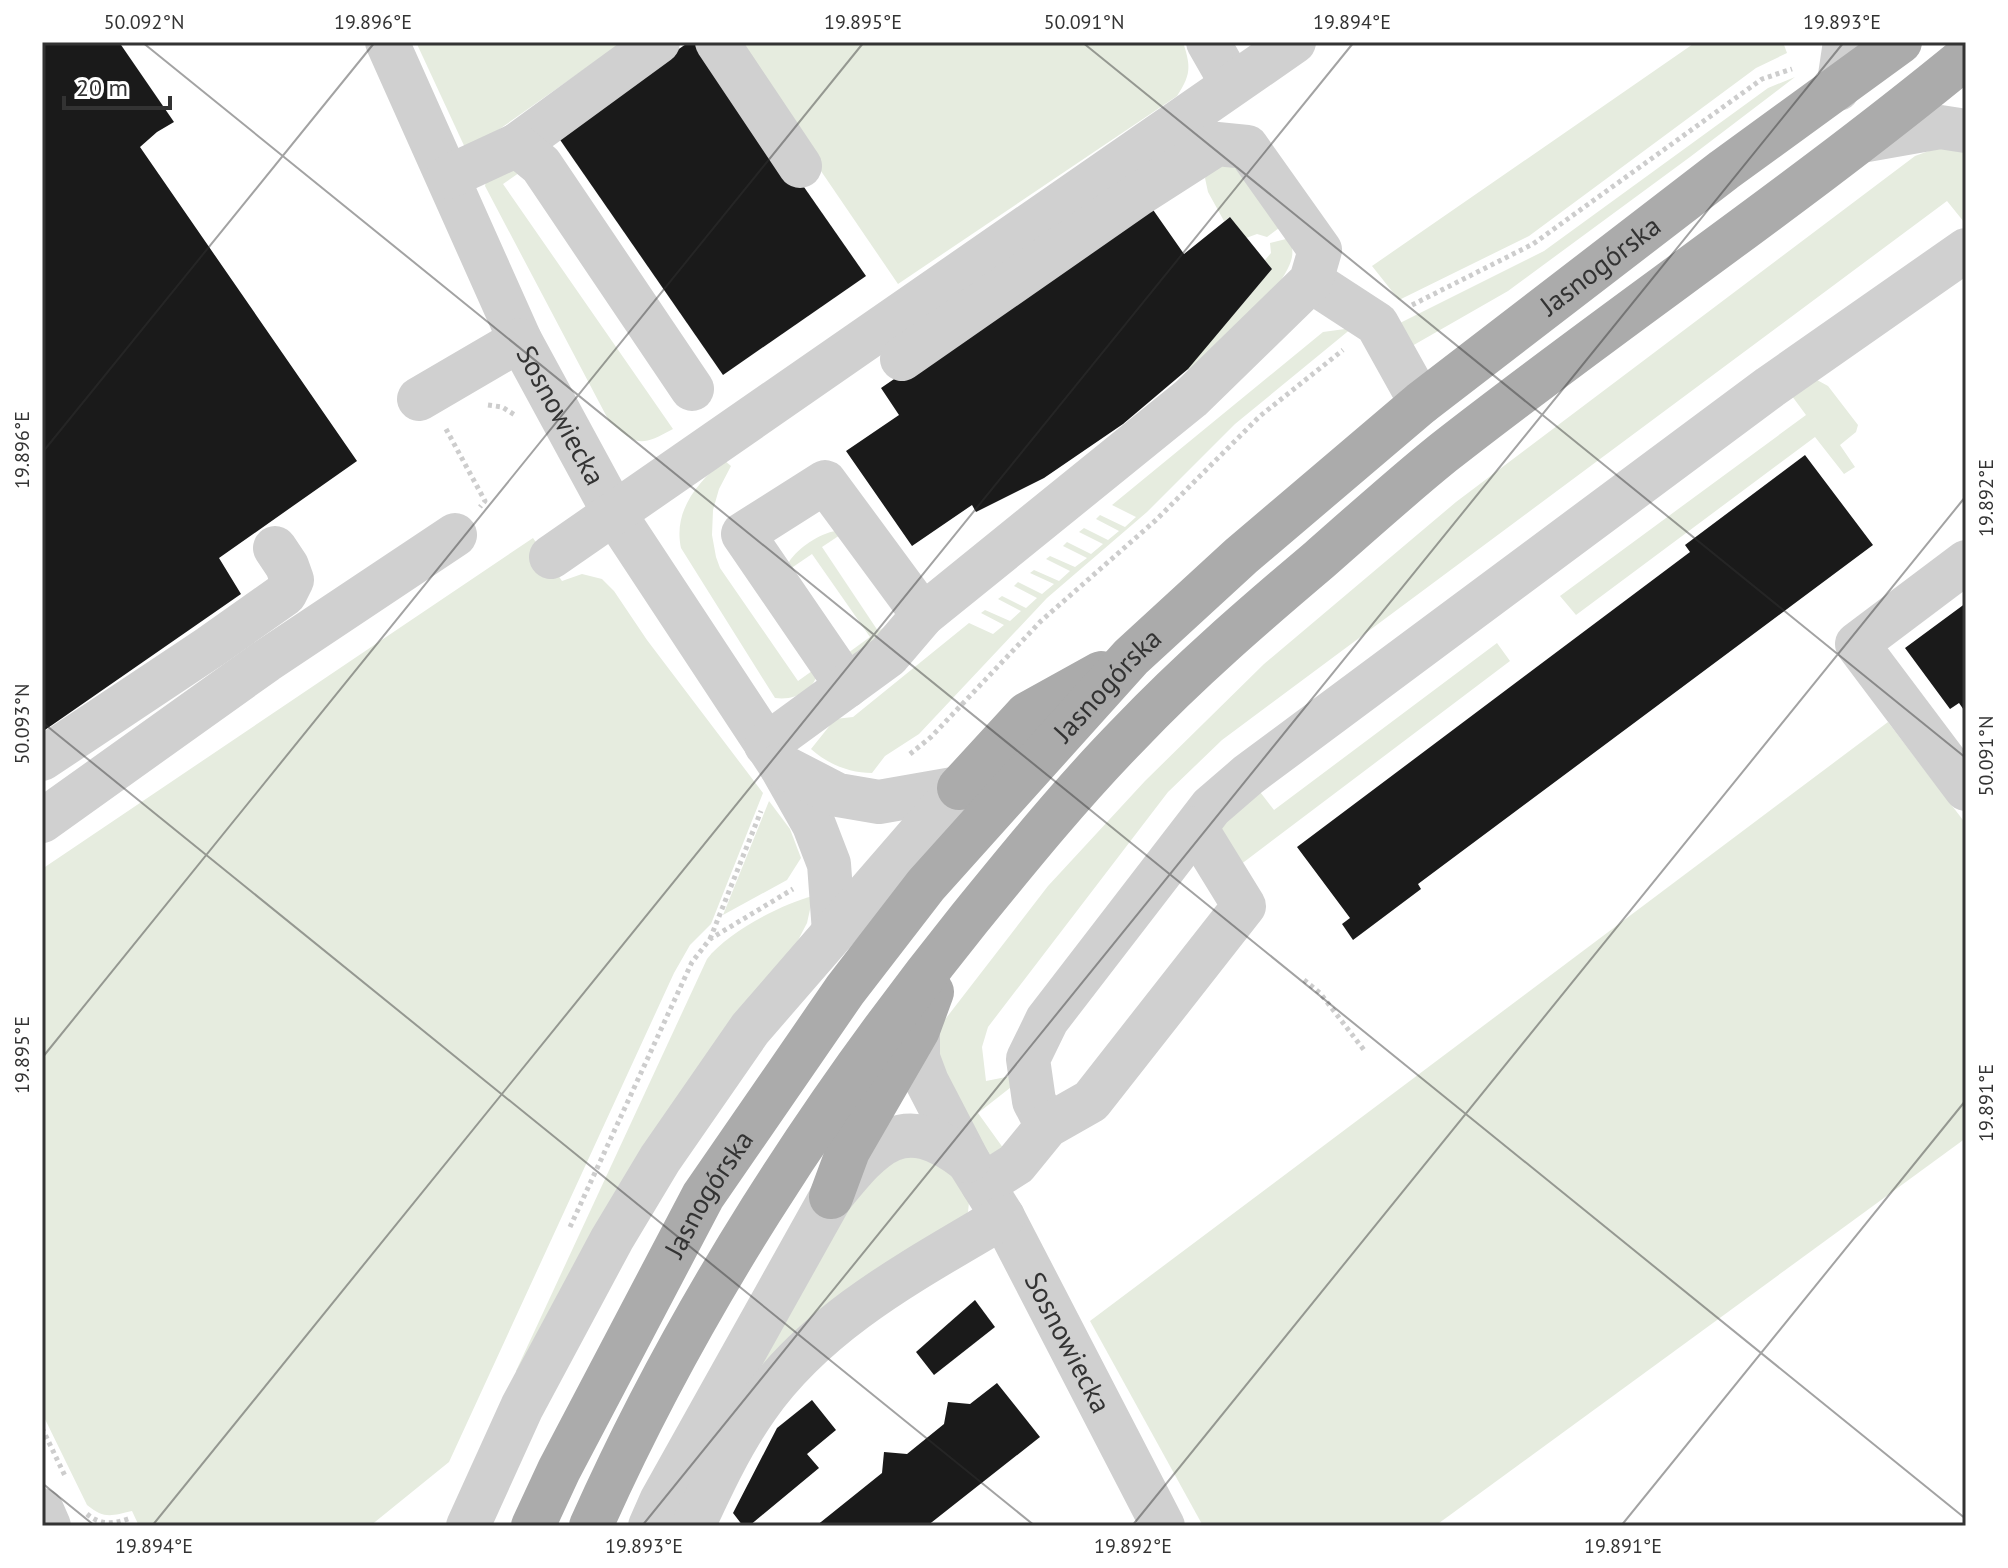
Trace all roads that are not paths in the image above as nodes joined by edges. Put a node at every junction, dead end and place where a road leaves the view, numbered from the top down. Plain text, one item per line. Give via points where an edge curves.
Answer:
1 (387, 42) edge
2 (658, 42) edge
3 (717, 42) edge
4 (1208, 42) edge
5 (1294, 42) edge
6 (1845, 42) edge
7 (1900, 42) edge
8 (1966, 57) edge
9 (1232, 84) junction
10 (1838, 89) junction
11 (1966, 131) edge
12 (1861, 141) junction
13 (517, 145) junction
14 (800, 166) dead end
15 (448, 177) junction
16 (1966, 250) edge
17 (1311, 281) junction
18 (520, 340) junction
19 (902, 359) dead end
20 (692, 389) dead end
21 (1421, 403) junction
22 (431, 412) road end
23 (614, 513) junction
24 (455, 535) road end
25 (275, 548) dead end
26 (551, 557) dead end
27 (1966, 562) edge
28 (923, 615) junction
29 (1131, 657) junction
30 (847, 686) junction
31 (773, 755) junction
32 (42, 759) edge
33 (959, 788) junction
34 (1966, 789) edge
35 (42, 821) edge
36 (1196, 828) junction
37 (834, 932) junction
38 (949, 944) junction
39 (918, 1030) junction
40 (1047, 1126) junction
41 (985, 1188) junction
42 (831, 1197) junction
43 (42, 1510) edge
44 (49, 1526) edge
45 (468, 1526) edge
46 (533, 1526) edge
47 (591, 1526) edge
48 (650, 1526) edge
49 (693, 1526) edge
50 (1163, 1526) edge

1 - 15 street, Sosnowiecka
2 - 13 street
3 - 14 street
4 - 9 street
5 - 9 street
6 - 10 street
7 - 10 main road, Jasnogórska
8 - 12 main road, Jasnogórska
9 - 23 street
10 - 21 main road, Jasnogórska
11 - 12 street via 1940,127
12 - 38 main road, Jasnogórska via 1441,455 1237,630 1130,732
13 - 15 street
13 - 20 street via 541,165
15 - 18 street, Sosnowiecka
16 - 36 street via 1758,396 1284,747 1211,807
17 - 19 street via 1320,250 1247,147 1217,144
17 - 21 street via 1377,324
17 - 28 street via 1191,398
18 - 22 street
18 - 23 street, Sosnowiecka
21 - 29 main road, Jasnogórska
23 - 26 street
23 - 31 street, Sosnowiecka
24 - 35 street via 266,661
25 - 32 street via 292,580 285,594
27 - 34 street via 1857,644
28 - 30 street via 888,656
28 - 30 street via 825,482 743,534
29 - 33 main road via 1027,714
29 - 46 main road, Jasnogórska via 926,885 845,990 712,1183
30 - 31 street
31 - 33 street, Sosnowiecka via 838,795 879,802
31 - 37 street, Sosnowiecka via 814,825 829,864
33 - 37 street, Jasnogórska
36 - 40 street via 1047,1020 1028,1059 1034,1101
36 - 40 street via 1244,906 1091,1101
37 - 45 street, Jasnogórska via 750,1029 660,1159 522,1407
38 - 39 main road
38 - 47 main road, Jasnogórska via 814,1126 718,1282
39 - 41 street, Sosnowiecka via 918,1058 927,1082
39 - 42 main road via 848,1151
40 - 41 street via 1016,1164
41 - 42 street via 945,1144 924,1137 897,1138 863,1158
41 - 49 street via 805,1353 758,1406
41 - 50 street, Sosnowiecka
42 - 48 street
43 - 44 street

